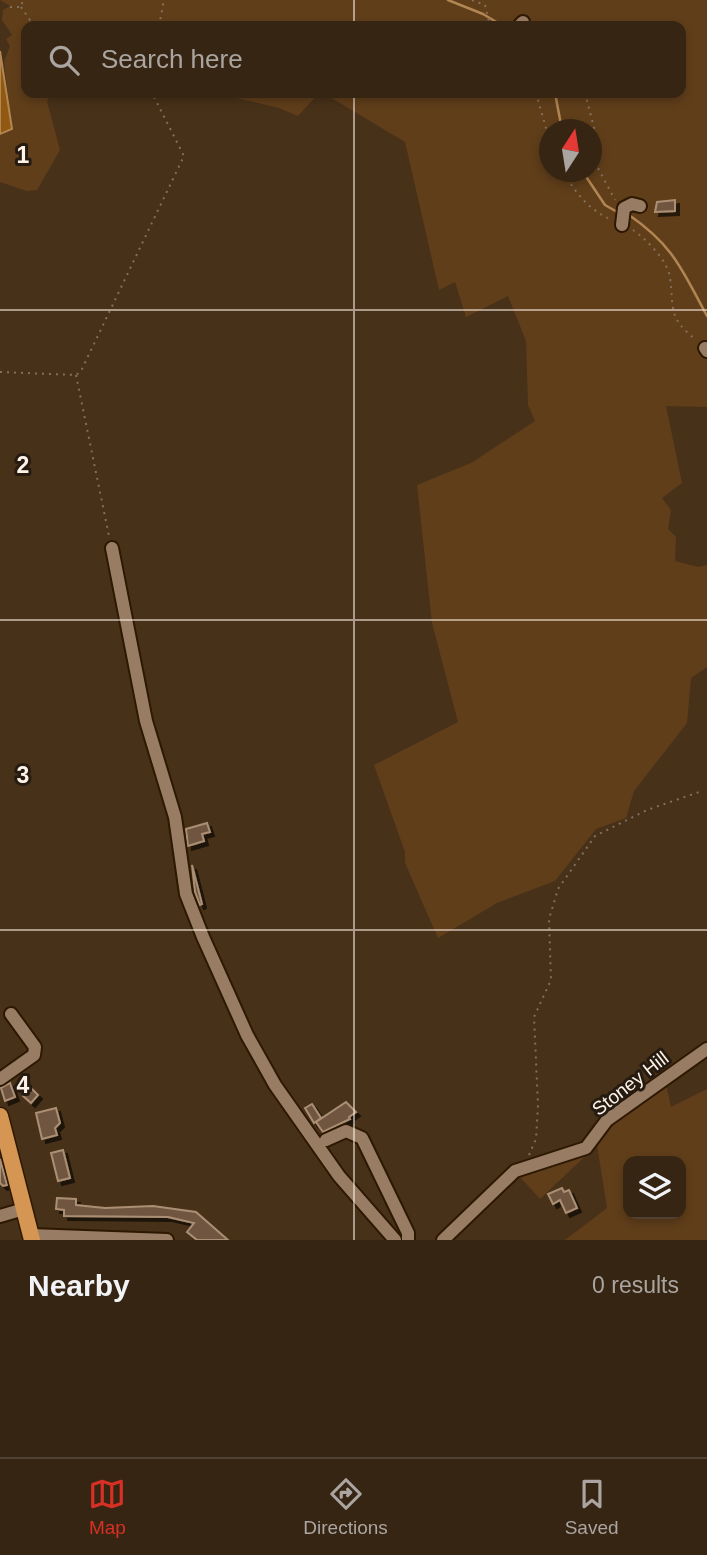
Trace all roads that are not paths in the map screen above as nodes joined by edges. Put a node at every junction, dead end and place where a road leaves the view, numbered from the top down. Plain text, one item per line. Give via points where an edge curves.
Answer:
1 (640, 206) dead end
2 (623, 215) road end
3 (112, 548) road end
4 (11, 1014) dead end
5 (707, 1049) edge
6 (0, 1079) edge
7 (0, 1116) edge
8 (326, 1140) dead end
9 (527, 1158) road end
10 (515, 1171) junction
11 (24, 1209) junction
12 (0, 1216) edge
13 (31, 1237) edge
14 (124, 1239) edge
15 (167, 1240) edge
16 (395, 1240) edge
17 (408, 1240) edge
18 (443, 1240) edge

1 - 2 street via 632,204
3 - 16 street via 146,721 175,817 186,894 203,937 247,1035 275,1084 339,1176
4 - 6 street via 34,1047 34,1055
5 - 10 street, Stoney Hill via 607,1120 586,1148
7 - 11 main road
8 - 17 street via 346,1131 362,1138
9 - 10 street
10 - 18 street, Stoney Hill
11 - 12 street
11 - 13 main road
13 - 14 street
14 - 15 street

